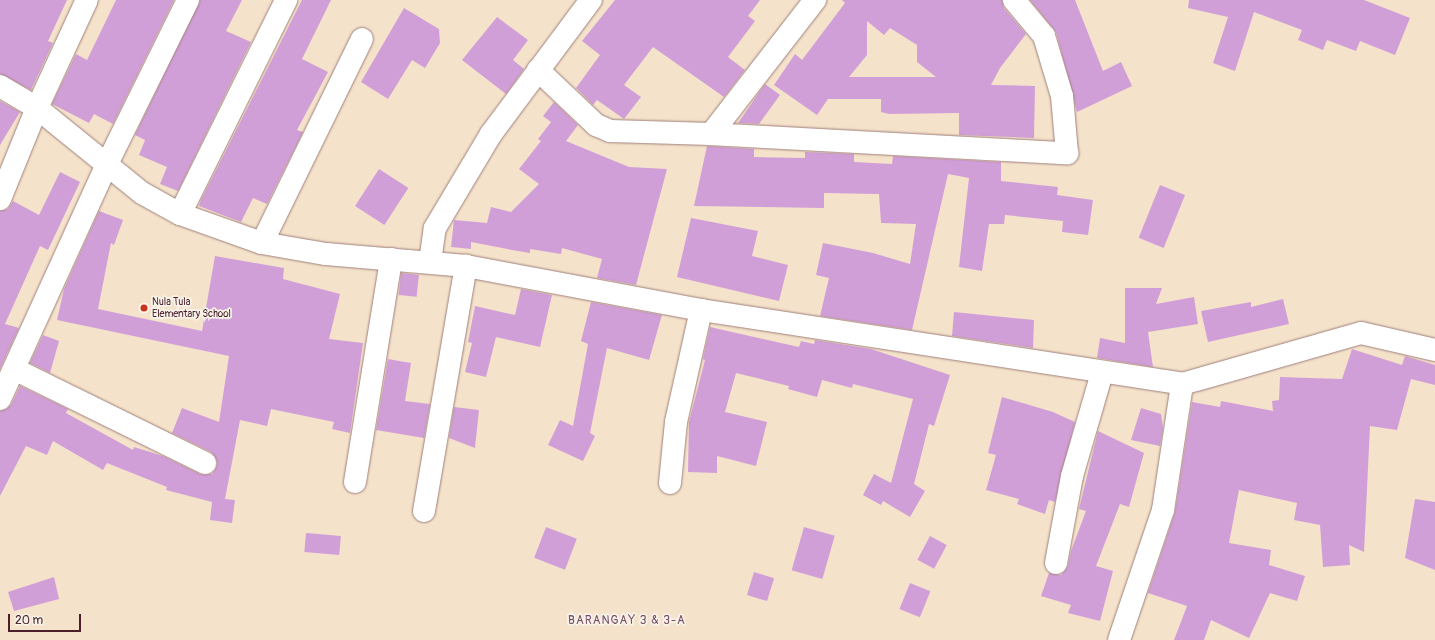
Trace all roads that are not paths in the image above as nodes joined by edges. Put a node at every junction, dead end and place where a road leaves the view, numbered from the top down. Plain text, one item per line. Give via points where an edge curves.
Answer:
1 (87, 0) edge
2 (188, 0) edge
3 (286, 0) edge
4 (591, 0) edge
5 (814, 0) edge
6 (1014, 0) edge
7 (362, 39) dead end
8 (538, 70) junction
9 (0, 86) edge
10 (37, 108) junction
11 (711, 134) junction
12 (106, 166) junction
13 (0, 199) edge
14 (180, 214) junction
15 (262, 243) junction
16 (391, 259) junction
17 (430, 262) junction
18 (466, 266) junction
19 (701, 310) junction
20 (1435, 350) edge
21 (14, 369) junction
22 (1102, 373) junction
23 (1182, 384) junction
24 (0, 399) edge
25 (205, 463) dead end
26 (355, 482) dead end
27 (670, 483) dead end
28 (424, 510) dead end
29 (1056, 563) dead end
30 (1119, 640) edge

1 - 10 street
2 - 12 street
3 - 14 street
4 - 8 street
5 - 11 street
6 - 11 street via 1044,36 1062,96 1067,153
7 - 15 street
8 - 11 street via 602,129
8 - 17 street via 490,134 435,228
9 - 10 street
10 - 12 street
10 - 13 street
12 - 14 street via 142,193
12 - 21 street
14 - 15 street
15 - 16 street via 326,254
16 - 17 street
16 - 26 street
17 - 18 street
18 - 19 street
18 - 28 street
19 - 22 street
19 - 27 street via 676,422
20 - 23 street via 1361,333
21 - 24 street
21 - 25 street
22 - 23 street
22 - 29 street via 1072,476
23 - 30 street via 1163,510

